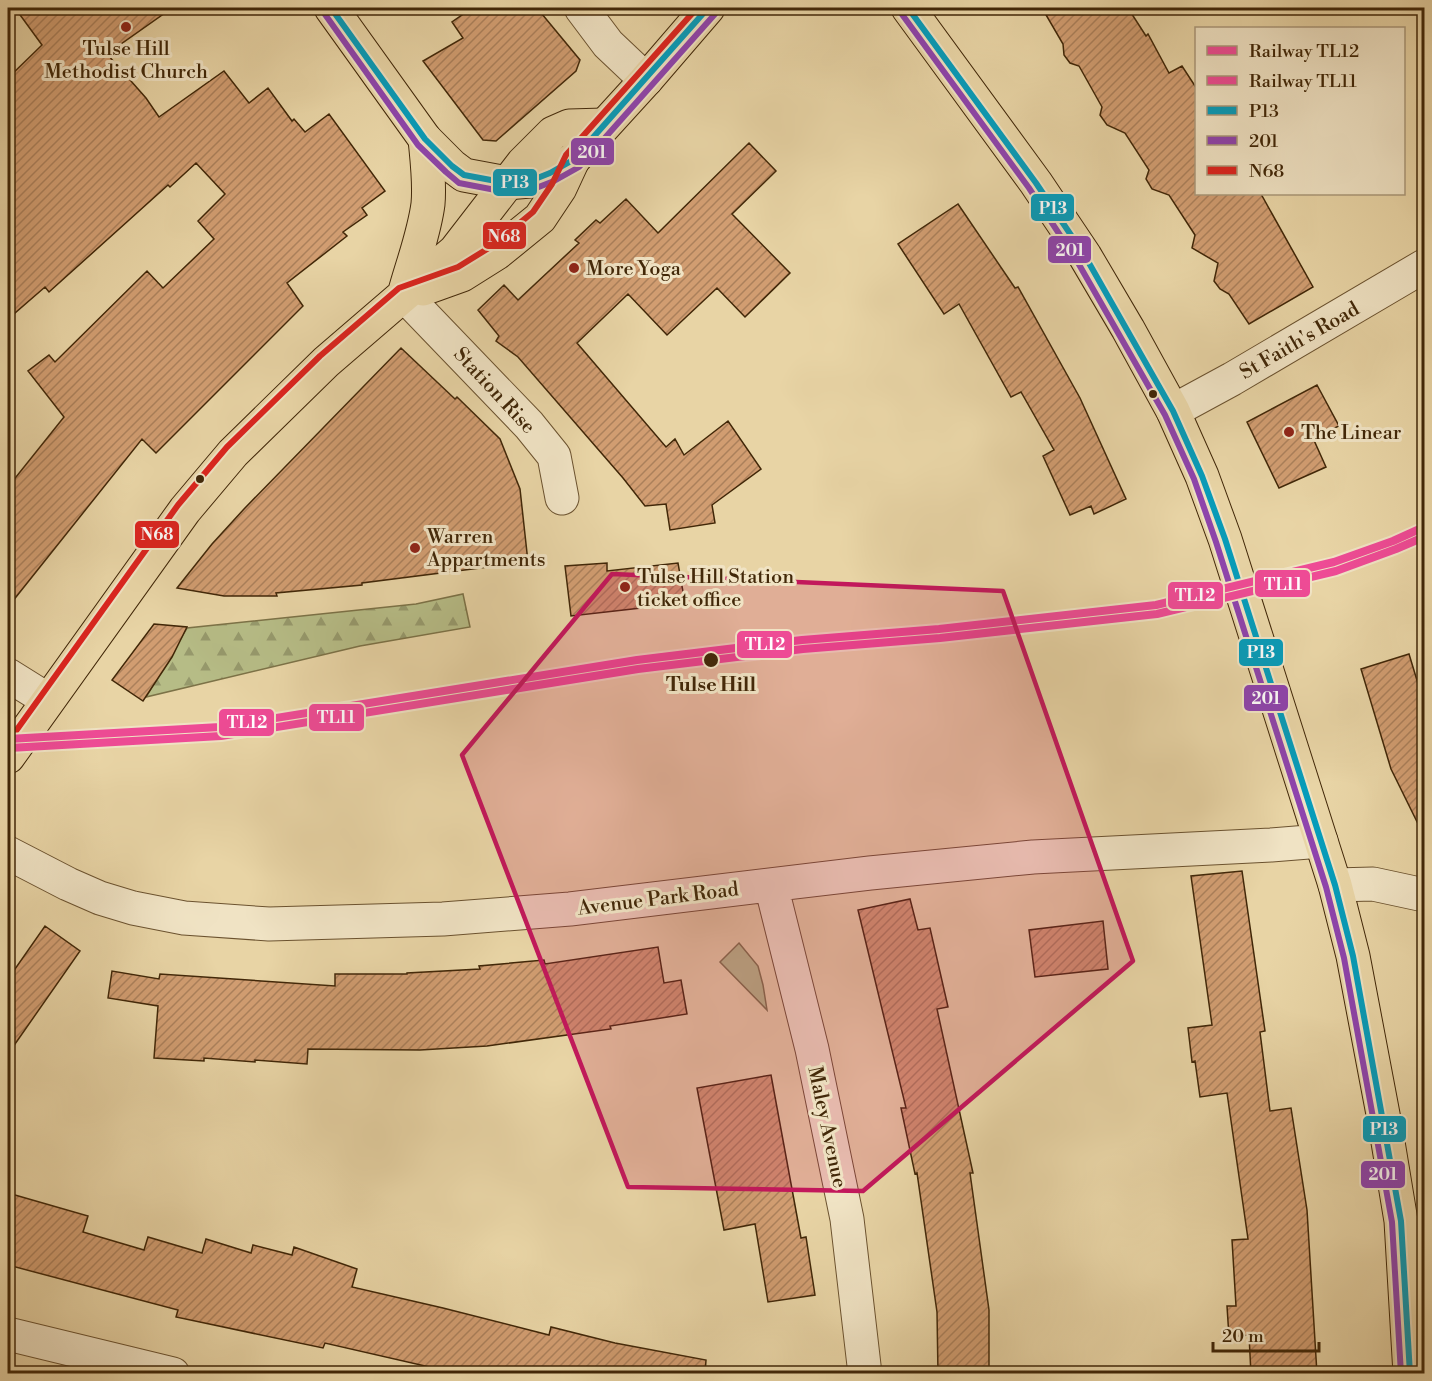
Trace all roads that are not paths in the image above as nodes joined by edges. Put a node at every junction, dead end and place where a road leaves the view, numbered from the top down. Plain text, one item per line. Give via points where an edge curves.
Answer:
1 (331, 8) edge
2 (708, 8) edge
3 (908, 8) edge
4 (583, 11) edge
5 (646, 80) junction
6 (604, 125) junction
7 (425, 139) junction
8 (573, 160) junction
9 (507, 183) junction
10 (1425, 266) edge
11 (404, 295) junction
12 (1173, 411) junction
13 (562, 498) dead end
14 (8, 675) edge
15 (48, 700) junction
16 (8, 757) edge
17 (1321, 841) junction
18 (8, 853) edge
19 (771, 885) junction
20 (1335, 885) junction
21 (1425, 895) edge
22 (8, 1334) edge
23 (173, 1374) edge
24 (865, 1374) edge
25 (1410, 1374) edge

1 - 7 main road
2 - 5 main road
3 - 12 main road via 1085,256
4 - 5 street via 608,44
5 - 6 main road
6 - 8 main road
6 - 9 main road via 569,126 553,133
7 - 9 main road via 464,175
7 - 11 main road via 428,203
8 - 9 main road via 530,181
8 - 11 main road via 540,218 505,246 462,275
9 - 11 main road via 455,251
10 - 12 street, St Faith's Road
11 - 13 street, Station Rise via 554,456
11 - 15 main road via 326,362 220,469 185,510
12 - 17 main road via 1225,539
14 - 15 street
15 - 16 main road
17 - 19 street, Avenue Park Road via 1033,857
17 - 20 main road
18 - 19 street, Avenue Park Road via 68,884 133,908 184,918 269,924 443,919 570,909
19 - 24 street, Maley Avenue via 820,1083 848,1220
20 - 21 street via 1373,885
20 - 25 main road via 1355,967 1401,1221
22 - 23 street

